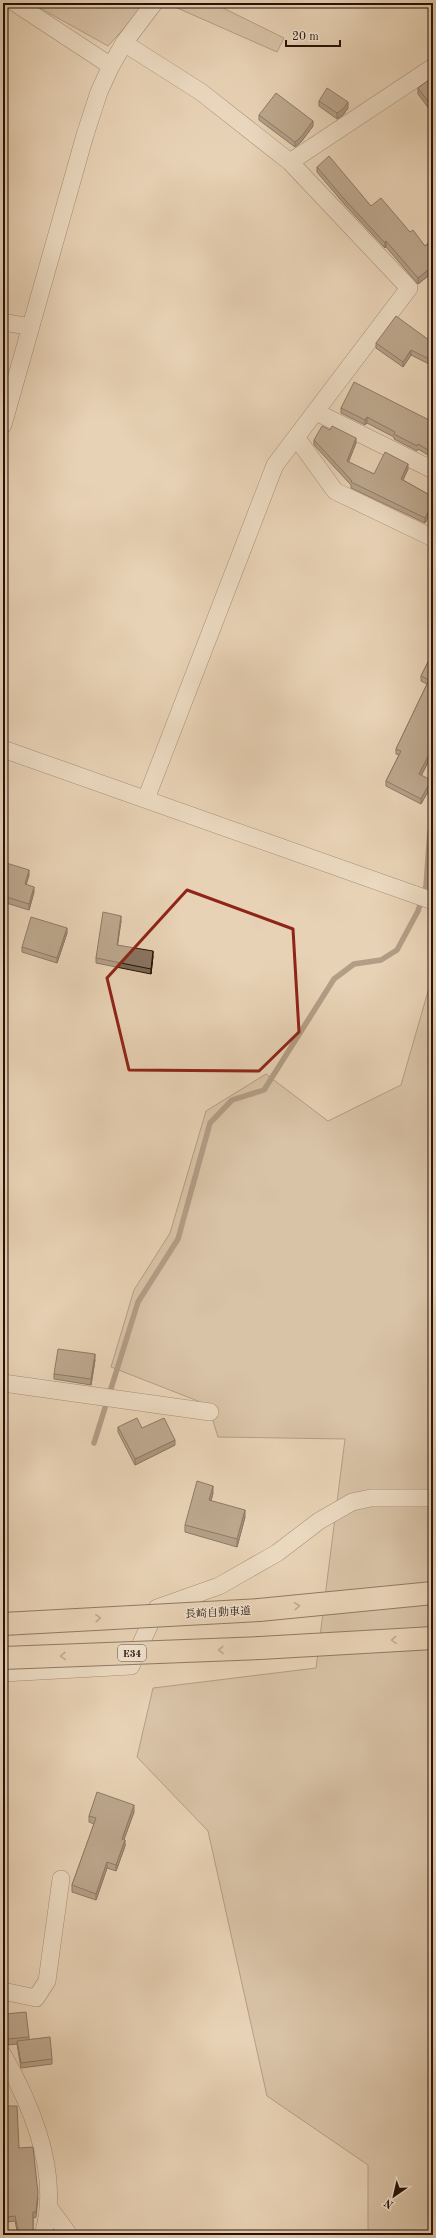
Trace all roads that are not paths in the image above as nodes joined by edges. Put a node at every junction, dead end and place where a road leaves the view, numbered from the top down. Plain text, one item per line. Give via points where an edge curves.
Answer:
1 (15, 3) edge
2 (154, 3) edge
3 (124, 43) junction
4 (110, 66) junction
5 (433, 67) edge
6 (290, 162) junction
7 (3, 322) edge
8 (31, 327) junction
9 (316, 412) junction
10 (3, 425) edge
11 (296, 438) junction
12 (433, 470) edge
13 (433, 538) edge
14 (3, 749) edge
15 (146, 799) junction
16 (425, 898) edge
17 (3, 1383) edge
18 (210, 1412) dead end
19 (433, 1498) edge
20 (433, 1593) edge
21 (3, 1624) edge
22 (433, 1638) edge
23 (3, 1658) edge
24 (3, 1673) edge
25 (61, 1879) dead end
26 (3, 1991) edge
27 (3, 2056) edge
28 (48, 2206) junction
29 (43, 2235) edge
30 (69, 2235) edge

1 - 4 street
2 - 3 street
3 - 4 street
3 - 6 street via 202,92
4 - 8 street via 85,135
5 - 6 street
6 - 9 street via 409,288
7 - 8 street
8 - 10 street
9 - 11 street
9 - 12 street
11 - 13 street via 335,491
11 - 15 street via 275,465 269,478
14 - 15 street
15 - 16 street
17 - 18 street
19 - 24 street via 371,1498 352,1502 319,1522 277,1553 219,1586 157,1608 131,1666
21 -> 20 highway, 長崎自動車道, bridge via 259,1610
22 -> 23 highway, E34, bridge
25 - 26 street via 47,1981 36,1998
27 - 28 street via 21,2086 45,2152
28 - 29 street
28 - 30 street

